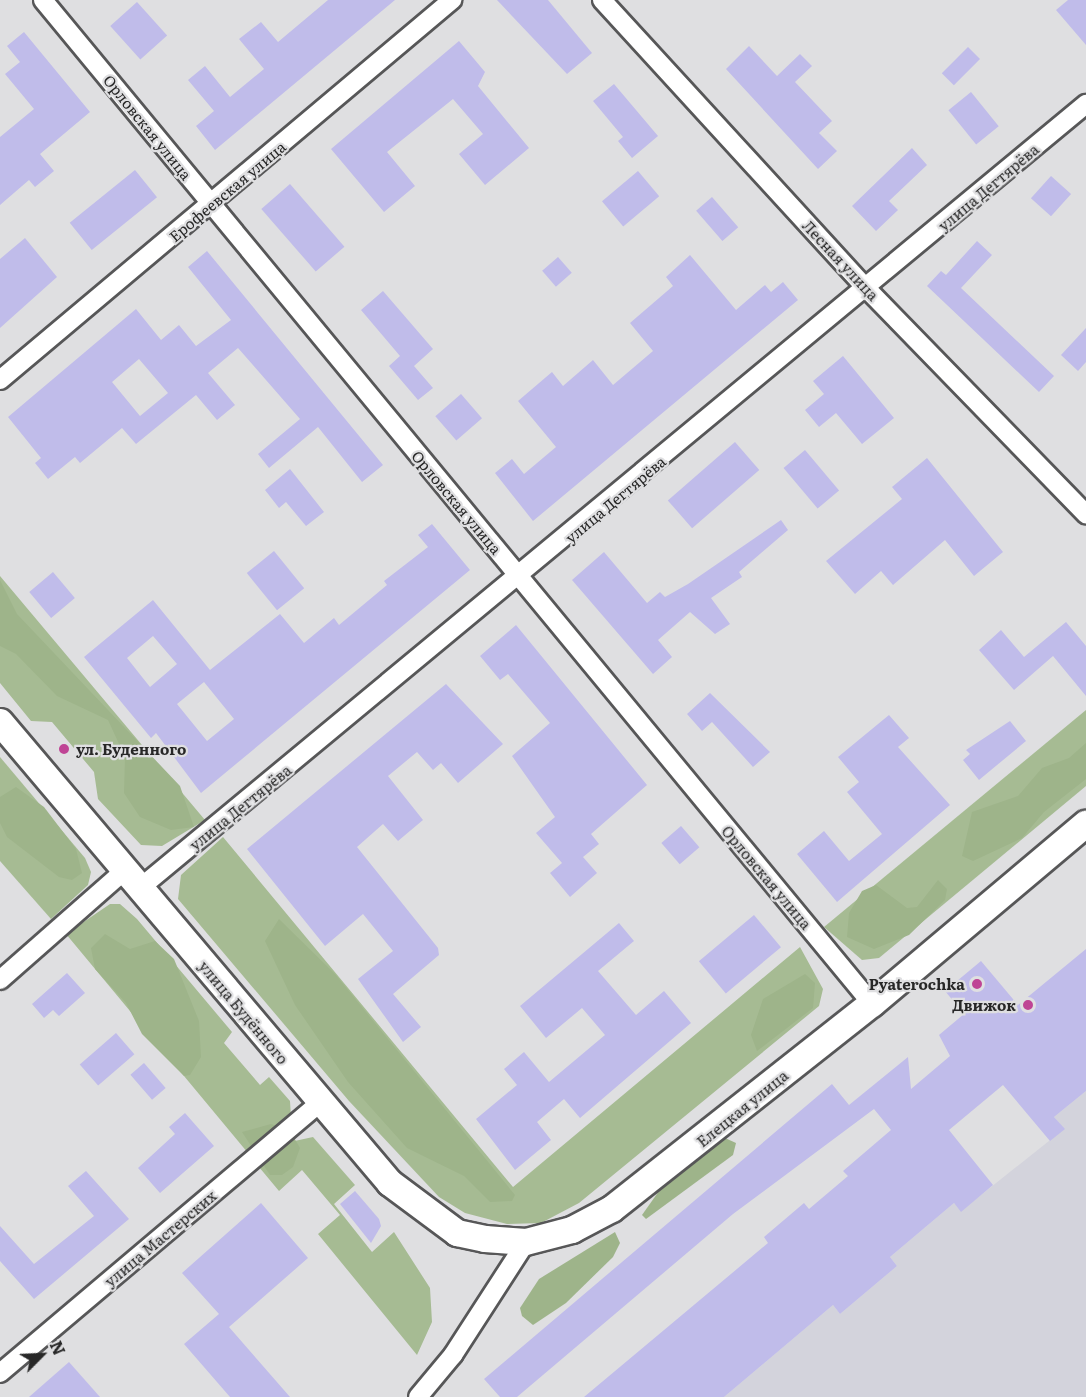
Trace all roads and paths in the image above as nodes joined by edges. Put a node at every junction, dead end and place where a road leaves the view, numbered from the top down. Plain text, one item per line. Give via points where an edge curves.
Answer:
1 (43, 0) edge
2 (452, 0) edge
3 (602, 0) edge
4 (1086, 104) edge
5 (211, 205) junction
6 (868, 290) junction
7 (0, 380) edge
8 (1086, 514) edge
9 (520, 579) junction
10 (0, 722) edge
11 (1086, 824) edge
12 (133, 879) junction
13 (0, 980) edge
14 (872, 1004) junction
15 (320, 1103) junction
16 (526, 1242) junction
17 (0, 1373) edge
18 (418, 1397) edge

1 - 5 street, Орловская улица
2 - 5 street, Ерофеевская улица
3 - 6 street, Лесная улица
4 - 6 street, улица Дегтярёва
5 - 7 street, Ерофеевская улица
5 - 9 street, Орловская улица
6 - 8 street, Лесная улица
6 - 9 street, улица Дегтярёва
9 - 12 street, улица Дегтярёва
9 - 14 street, Орловская улица
10 - 12 main road, улица Будённого
11 - 14 main road, Елецкая улица
12 - 13 street, улица Дегтярёва
12 - 15 main road, улица Будённого
14 - 16 main road, Елецкая улица via 612,1209 572,1230
15 - 16 main road, улица Будённого via 423,1213 457,1233
15 - 17 street, улица Мастерских
16 - 18 street via 453,1355

